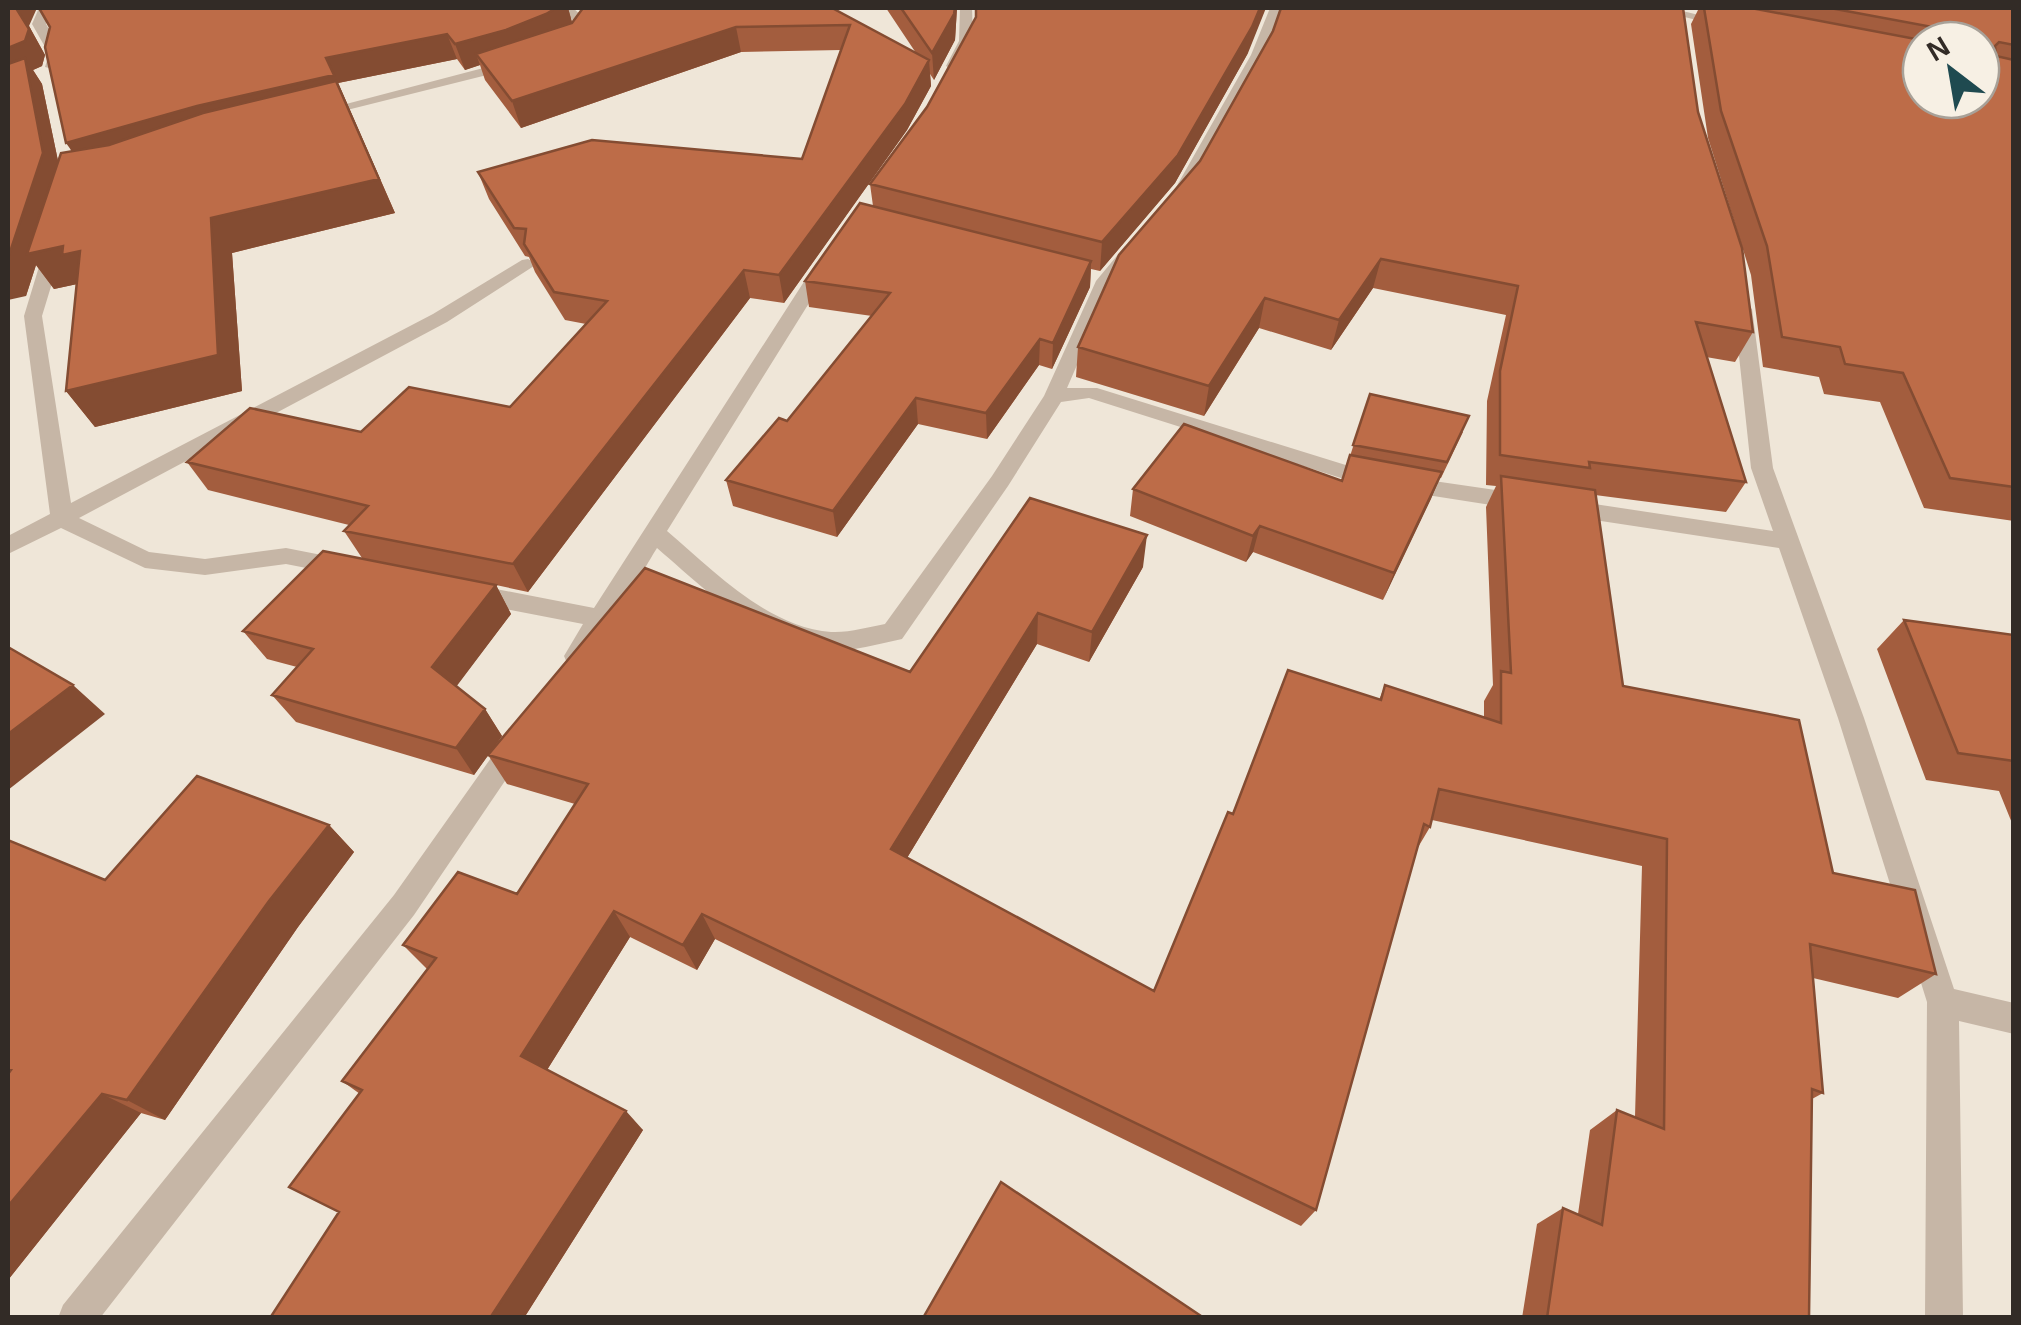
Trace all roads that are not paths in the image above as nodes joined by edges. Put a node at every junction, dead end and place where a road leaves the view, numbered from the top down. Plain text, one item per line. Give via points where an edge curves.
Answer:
1 (45, 8) edge
2 (566, 8) edge
3 (966, 8) edge
4 (1276, 8) edge
5 (1654, 8) edge
6 (1736, 26) edge
7 (555, 49) edge
8 (524, 60) edge
9 (48, 80) edge
10 (942, 87) edge
11 (289, 120) edge
12 (1174, 200) edge
13 (58, 231) edge
14 (1139, 240) edge
15 (834, 250) edge
16 (528, 264) edge
17 (1086, 276) edge
18 (1738, 276) edge
19 (1105, 281) junction
20 (32, 316) junction
21 (8, 324) edge
22 (1054, 396) junction
23 (62, 520) junction
24 (654, 533) junction
25 (1788, 541) junction
26 (8, 546) edge
27 (361, 571) edge
28 (453, 589) edge
29 (602, 618) junction
30 (558, 682) edge
31 (536, 714) edge
32 (1943, 1002) junction
33 (2014, 1020) edge
34 (76, 1318) edge
35 (1944, 1318) edge

1 - 9 street via 39,24 56,54
2 - 7 street via 586,26
3 - 10 street via 966,40
4 - 12 street via 1258,55
5 - 6 street via 1681,24
8 - 11 street
13 - 20 street
14 - 19 street
15 - 24 street
16 - 23 street
17 - 19 street
18 - 25 street via 1762,468
19 - 22 street
20 - 21 street
20 - 23 street
22 - 24 street via 892,632 830,642 788,632 734,599
22 - 25 street via 1090,392 1363,478
23 - 26 street
23 - 27 street via 145,560 204,567 286,556
24 - 29 street
25 - 32 street
28 - 29 street
29 - 30 street
31 - 34 street via 404,905
32 - 33 street
32 - 35 street

